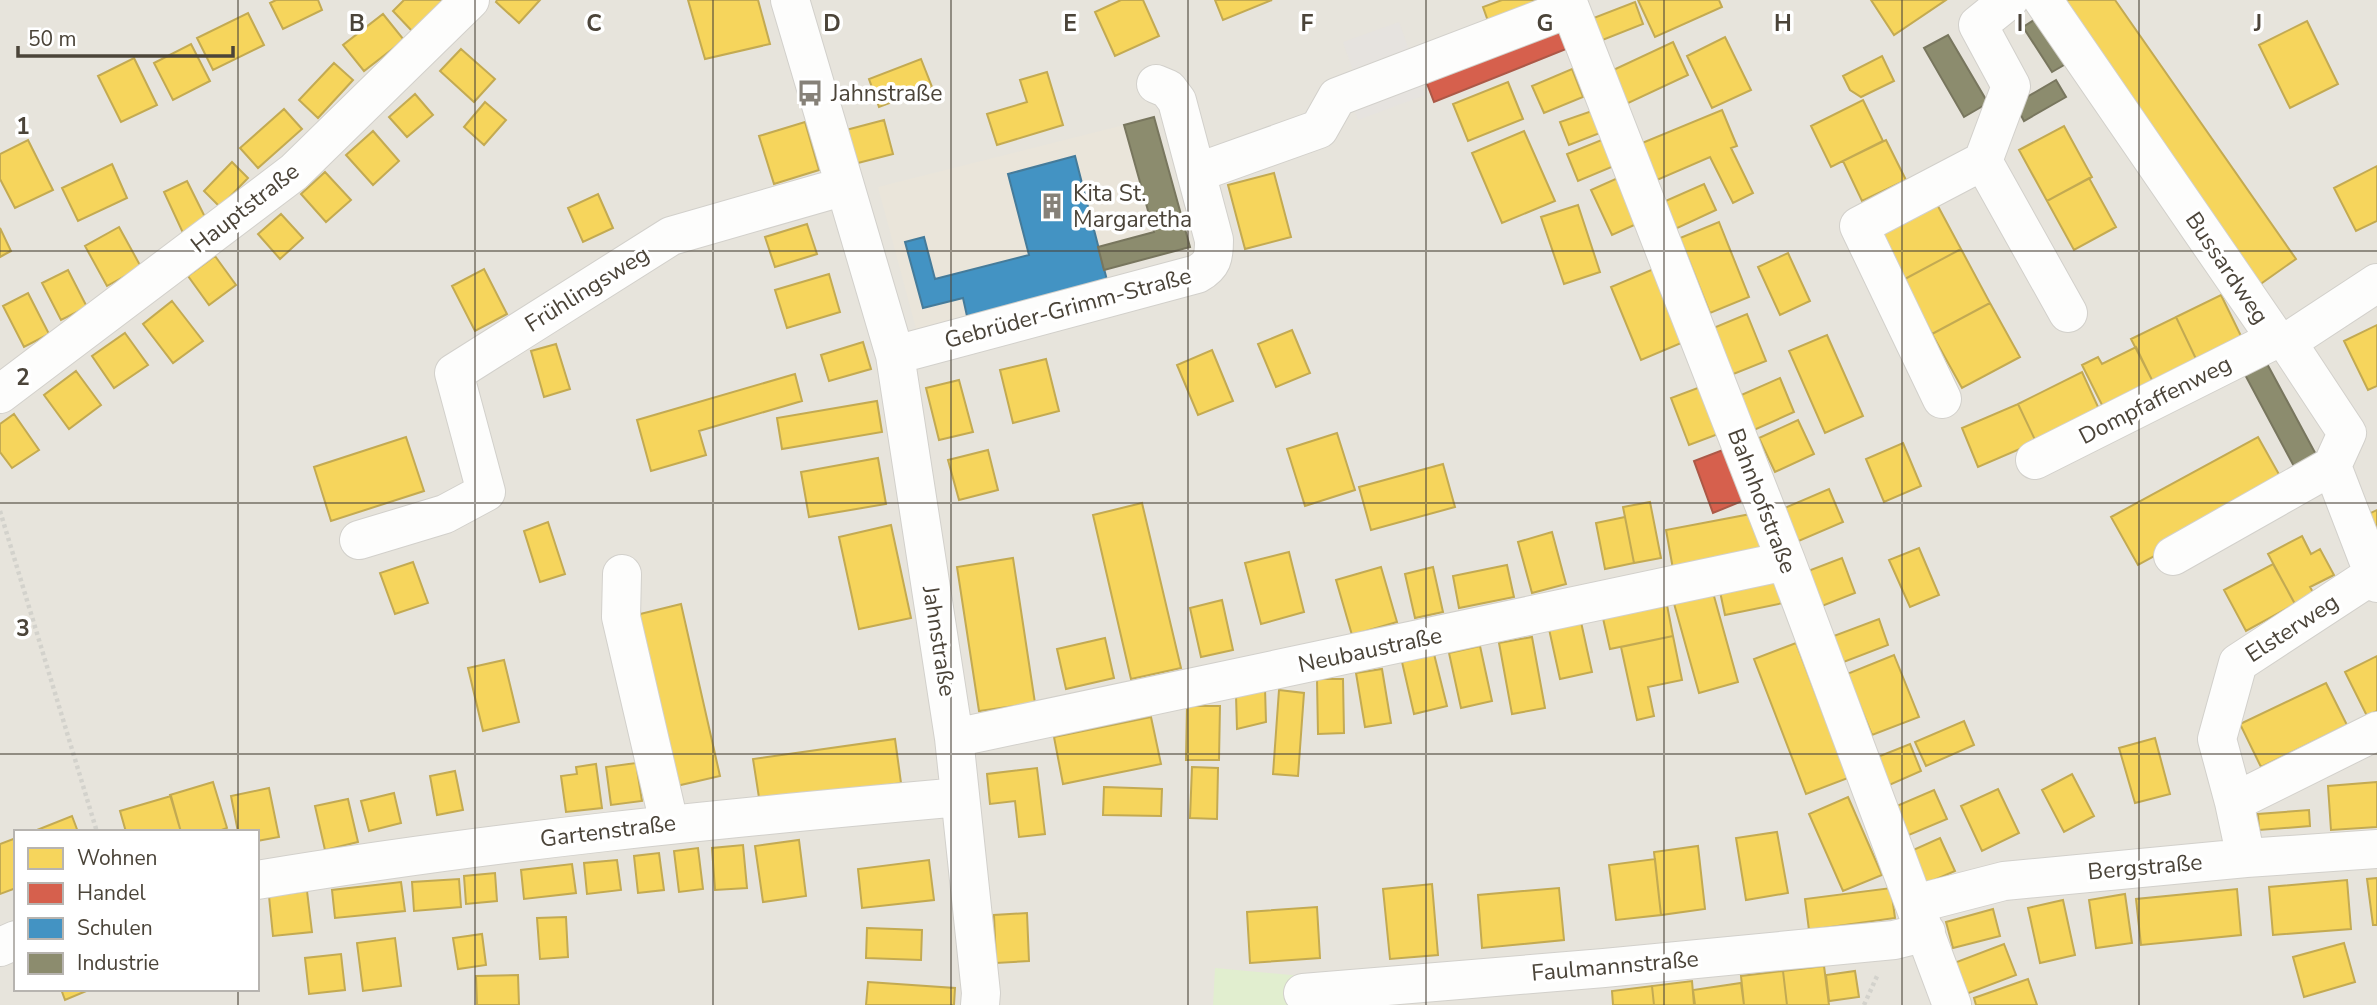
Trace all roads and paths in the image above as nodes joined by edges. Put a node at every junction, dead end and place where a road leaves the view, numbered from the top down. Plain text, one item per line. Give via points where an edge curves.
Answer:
1 (470, 0) edge
2 (790, 0) edge
3 (2009, 0) edge
4 (2043, 0) edge
5 (1568, 4) edge
6 (1156, 84) dead end
7 (1983, 161) junction
8 (1196, 173) junction
9 (845, 186) junction
10 (2377, 282) edge
11 (2068, 313) dead end
12 (2282, 341) junction
13 (895, 355) junction
14 (3, 383) edge
15 (1942, 399) dead end
16 (2352, 439) edge
17 (2035, 460) dead end
18 (0, 511) edge
19 (359, 540) dead end
20 (2173, 556) dead end
21 (1786, 561) junction
22 (622, 574) dead end
23 (2375, 578) edge
24 (2377, 731) edge
25 (954, 738) junction
26 (960, 797) junction
27 (2234, 802) junction
28 (669, 823) junction
29 (96, 830) edge
30 (2377, 849) edge
31 (2246, 858) junction
32 (259, 880) edge
33 (1921, 918) junction
34 (1303, 993) dead end
35 (980, 1005) edge
36 (1952, 1005) edge

1 - 14 street, Hauptstraße via 294,172
2 - 9 street, Jahnstraße
3 - 7 street via 1978,25 2011,86
4 - 12 street, Bussardweg
5 - 8 street via 1338,97 1319,129
5 - 21 street, Bahnhofstraße
6 - 8 street, Gebrüder-Grimm-Straße via 1168,89 1177,101
7 - 11 street
7 - 15 street via 1859,226
8 - 13 street, Gebrüder-Grimm-Straße via 1214,240 1214,259 1197,274
9 - 13 street, Jahnstraße
9 - 19 street, Frühlingsweg via 671,236 454,373 486,492 445,514
10 - 12 street, Dompfaffenweg
12 - 16 street, Bussardweg
12 - 17 street, Dompfaffenweg
13 - 25 street, Jahnstraße
16 - 20 street
16 - 23 street, Bussardweg
18 - 29 path
21 - 25 street, Neubaustraße
21 - 33 street, Bahnhofstraße
22 - 28 street via 621,617
23 - 27 street, Elsterweg via 2238,663 2217,739
24 - 27 street
25 - 26 street, Jahnstraße
26 - 28 street, Gartenstraße
26 - 35 street, Jahnstraße
27 - 31 street, Elsterweg
28 - 32 street, Gartenstraße via 386,858
30 - 31 street, Bergstraße
31 - 33 street, Bergstraße via 2004,881
33 - 34 street, Faulmannstraße via 1894,940
33 - 36 street, Bahnhofstraße

